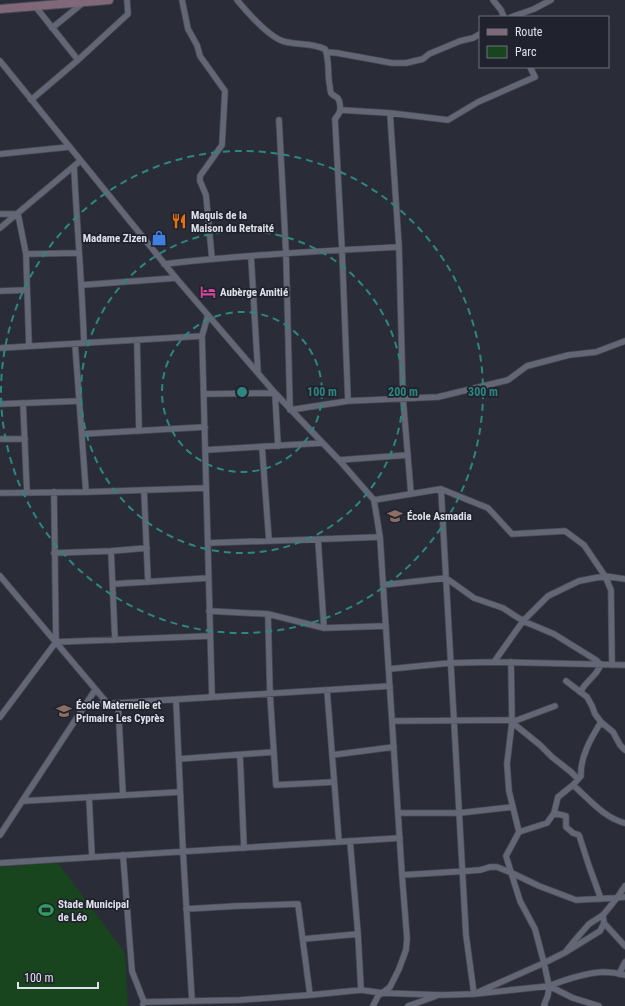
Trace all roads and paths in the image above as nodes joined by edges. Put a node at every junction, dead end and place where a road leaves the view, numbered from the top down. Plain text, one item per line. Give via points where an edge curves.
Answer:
1 (108, 0) edge
2 (127, 0) edge
3 (182, 0) edge
4 (237, 0) edge
5 (493, 0) edge
6 (551, 0) edge
7 (60, 2) edge
8 (84, 2) junction
9 (35, 6) junction
10 (0, 9) edge
11 (504, 16) edge
12 (514, 16) edge
13 (52, 28) junction
14 (479, 34) edge
15 (326, 52) junction
16 (78, 60) junction
17 (0, 61) edge
18 (530, 68) edge
19 (31, 100) junction
20 (340, 110) junction
21 (390, 113) junction
22 (280, 120) dead end
23 (69, 147) junction
24 (0, 154) edge
25 (80, 161) junction
26 (74, 167) junction
27 (0, 214) edge
28 (18, 214) junction
29 (0, 228) edge
30 (400, 247) junction
31 (342, 250) junction
32 (79, 253) junction
33 (26, 254) junction
34 (286, 254) junction
35 (251, 256) junction
36 (212, 259) junction
37 (164, 264) junction
38 (176, 278) junction
39 (82, 285) junction
40 (27, 290) junction
41 (0, 291) edge
42 (208, 315) junction
43 (202, 336) junction
44 (137, 340) junction
45 (625, 341) edge
46 (84, 343) junction
47 (75, 344) junction
48 (29, 346) junction
49 (0, 348) edge
50 (258, 373) junction
51 (275, 393) junction
52 (204, 394) junction
53 (403, 398) junction
54 (79, 401) junction
55 (348, 401) junction
56 (23, 403) junction
57 (0, 404) edge
58 (290, 410) junction
59 (204, 427) junction
60 (139, 431) junction
61 (82, 434) junction
62 (0, 439) edge
63 (25, 439) junction
64 (322, 443) junction
65 (278, 446) junction
66 (262, 447) junction
67 (205, 450) junction
68 (408, 455) junction
69 (339, 460) junction
70 (206, 488) junction
71 (441, 489) junction
72 (144, 490) junction
73 (54, 492) junction
74 (86, 492) junction
75 (0, 493) edge
76 (27, 493) junction
77 (411, 494) junction
78 (374, 500) junction
79 (380, 537) junction
80 (318, 539) junction
81 (269, 541) junction
82 (208, 543) junction
83 (147, 548) junction
84 (111, 551) junction
85 (54, 553) junction
86 (0, 576) edge
87 (605, 576) junction
88 (208, 578) junction
89 (446, 578) junction
90 (625, 579) edge
91 (148, 582) junction
92 (113, 584) junction
93 (383, 585) junction
94 (209, 611) junction
95 (268, 614) junction
96 (523, 621) junction
97 (386, 626) junction
98 (324, 628) junction
99 (210, 636) junction
100 (115, 640) junction
101 (56, 642) junction
102 (494, 662) junction
103 (511, 662) junction
104 (450, 663) junction
105 (601, 665) junction
106 (612, 665) junction
107 (624, 666) edge
108 (389, 669) junction
109 (566, 681) dead end
110 (390, 686) junction
111 (95, 690) junction
112 (327, 690) junction
113 (580, 692) junction
114 (270, 694) junction
115 (212, 697) junction
116 (176, 700) junction
117 (118, 703) junction
118 (108, 704) junction
119 (86, 705) junction
120 (555, 706) dead end
121 (0, 717) edge
122 (454, 720) junction
123 (392, 722) junction
124 (512, 722) junction
125 (601, 722) junction
126 (394, 747) junction
127 (625, 750) edge
128 (274, 752) junction
129 (240, 754) junction
130 (332, 755) junction
131 (179, 759) junction
132 (578, 779) junction
133 (334, 782) junction
134 (573, 785) junction
135 (180, 792) junction
136 (123, 795) junction
137 (89, 798) junction
138 (23, 801) junction
139 (512, 807) junction
140 (398, 813) junction
141 (459, 813) junction
142 (554, 813) junction
143 (625, 823) edge
144 (519, 832) junction
145 (0, 835) edge
146 (400, 838) junction
147 (350, 841) junction
148 (339, 842) junction
149 (244, 848) junction
150 (183, 851) junction
151 (123, 855) junction
152 (92, 857) junction
153 (0, 863) edge
154 (463, 871) junction
155 (512, 873) junction
156 (402, 875) junction
157 (625, 886) edge
158 (622, 898) edge
159 (601, 899) junction
160 (186, 910) junction
161 (603, 915) junction
162 (604, 923) junction
163 (358, 934) junction
164 (303, 939) junction
165 (625, 946) edge
166 (566, 952) junction
167 (625, 962) edge
168 (544, 963) junction
169 (622, 974) edge
170 (549, 986) junction
171 (361, 990) junction
172 (383, 993) junction
173 (474, 994) junction
174 (310, 995) junction
175 (440, 995) junction
176 (192, 1001) junction
177 (240, 1003) edge
178 (143, 1004) edge
179 (372, 1006) edge
180 (408, 1006) edge
181 (544, 1006) edge
182 (599, 1006) edge

1 - 8 street
2 - 16 street via 128,14
3 - 36 street via 188,28 200,56 225,90 222,145 200,176 206,195
4 - 15 street via 258,23 278,39 284,42 310,44 325,49
5 - 11 street
6 - 12 street
7 - 8 street
7 - 9 street
8 - 13 street
9 - 10 street
9 - 13 street
13 - 16 street
14 - 15 street via 429,54 423,59 406,63
15 - 20 street via 330,86 332,93 338,97
16 - 19 street
17 - 19 street
18 - 21 street via 535,77 478,102 448,120
19 - 23 street
20 - 21 street
20 - 31 street via 335,119
21 - 30 street
22 - 34 street
23 - 24 street
23 - 25 street
25 - 26 street
25 - 37 street
26 - 28 street
26 - 32 street
27 - 28 street
28 - 29 street
28 - 33 street
30 - 31 street
30 - 53 street
31 - 34 street
31 - 55 street
32 - 33 street
32 - 39 street
33 - 40 street
34 - 35 street
34 - 58 street
35 - 36 street
35 - 50 street
36 - 37 street
37 - 38 street
38 - 39 street
38 - 42 street
39 - 46 street
40 - 41 street
40 - 48 street
42 - 43 street
42 - 50 street
43 - 44 street
43 - 52 street
44 - 46 street
44 - 60 street
45 - 53 street via 596,352 569,355 527,366 508,380 438,397
46 - 47 street
47 - 48 street
47 - 54 street
48 - 49 street
50 - 51 street
51 - 52 street
51 - 58 street
51 - 65 street
52 - 59 street
53 - 55 street
53 - 68 street
54 - 56 street
54 - 61 street
55 - 58 street
56 - 57 street
56 - 63 street
58 - 64 street
59 - 60 street
59 - 67 street
60 - 61 street
61 - 74 street
62 - 63 street
63 - 76 street
64 - 65 street
64 - 69 street
65 - 66 street
66 - 67 street
66 - 81 street
67 - 70 street
68 - 69 street
68 - 77 street
69 - 78 street
70 - 72 street
70 - 82 street
71 - 77 street
71 - 87 street via 488,508 512,534 565,531 584,545
71 - 89 street
72 - 74 street
72 - 83 street
73 - 74 street
73 - 76 street
73 - 85 street
75 - 76 street
77 - 78 street
78 - 79 street
79 - 80 street
79 - 93 street
80 - 81 street
80 - 98 street
81 - 82 street
82 - 88 street
83 - 84 street
83 - 91 street
84 - 85 street
84 - 92 street
85 - 101 street
86 - 101 street
87 - 90 street
87 - 96 street via 579,581 548,596
87 - 106 street via 611,590
88 - 91 street
88 - 94 street
89 - 93 street
89 - 96 street via 474,598 503,608
89 - 104 street
91 - 92 street
92 - 100 street
93 - 97 street
94 - 95 street
94 - 99 street
95 - 98 street
95 - 114 street
96 - 102 street
96 - 105 street via 554,634
97 - 98 street
97 - 108 street
99 - 100 street
99 - 115 street
100 - 101 street
101 - 111 street
101 - 121 street
102 - 103 street
102 - 104 street
103 - 105 street
103 - 124 street
104 - 108 street
104 - 122 street
105 - 106 street
105 - 113 street
106 - 107 street
108 - 110 street
109 - 113 street
110 - 112 street
110 - 123 street
111 - 118 street
111 - 119 street
112 - 114 street
112 - 130 street
113 - 125 street via 587,697
114 - 115 street
114 - 128 street
115 - 116 street
116 - 117 street
116 - 131 street
117 - 118 street
117 - 136 street
118 - 119 street
119 - 138 street
120 - 124 street
122 - 123 street
122 - 124 street
122 - 141 street
123 - 126 street
124 - 132 street
124 - 139 street via 507,764
125 - 127 street via 613,732
125 - 132 street via 592,736
126 - 130 street
126 - 140 street
128 - 129 street
128 - 133 street via 276,784
129 - 131 street
129 - 149 street
130 - 133 street
131 - 135 street
132 - 134 street
133 - 148 street
134 - 142 street via 558,797
134 - 143 street via 603,812
135 - 136 street
135 - 150 street
136 - 137 street
137 - 138 street
137 - 152 street
138 - 145 street
139 - 141 street
139 - 144 street
140 - 141 street
140 - 146 street
141 - 154 street
142 - 144 street via 547,823
142 - 159 street via 566,816 566,827 579,835
144 - 155 street via 506,856
146 - 147 street
146 - 156 street
147 - 148 street
147 - 163 street
148 - 149 street
149 - 150 street
150 - 151 street
150 - 160 street
151 - 152 street
151 - 178 street via 132,971
152 - 153 street
154 - 155 street via 497,867
154 - 156 street
154 - 173 street via 466,935
155 - 159 street via 576,900
155 - 168 street via 520,901 535,928
156 - 172 street via 406,950 390,987
157 - 158 street
158 - 159 street
158 - 161 street
160 - 164 street via 298,904
160 - 176 street
161 - 162 street
161 - 166 street via 589,924
162 - 165 street
162 - 166 street via 600,931
163 - 164 street
163 - 171 street
164 - 174 street
166 - 168 street
167 - 169 street
168 - 170 street
168 - 173 street
169 - 170 street via 604,972 579,975
170 - 173 street
170 - 181 street
170 - 182 street via 573,998
171 - 172 street
171 - 174 street
172 - 175 street
172 - 179 street
173 - 175 street
174 - 177 street
175 - 180 street
176 - 177 street
176 - 178 street

